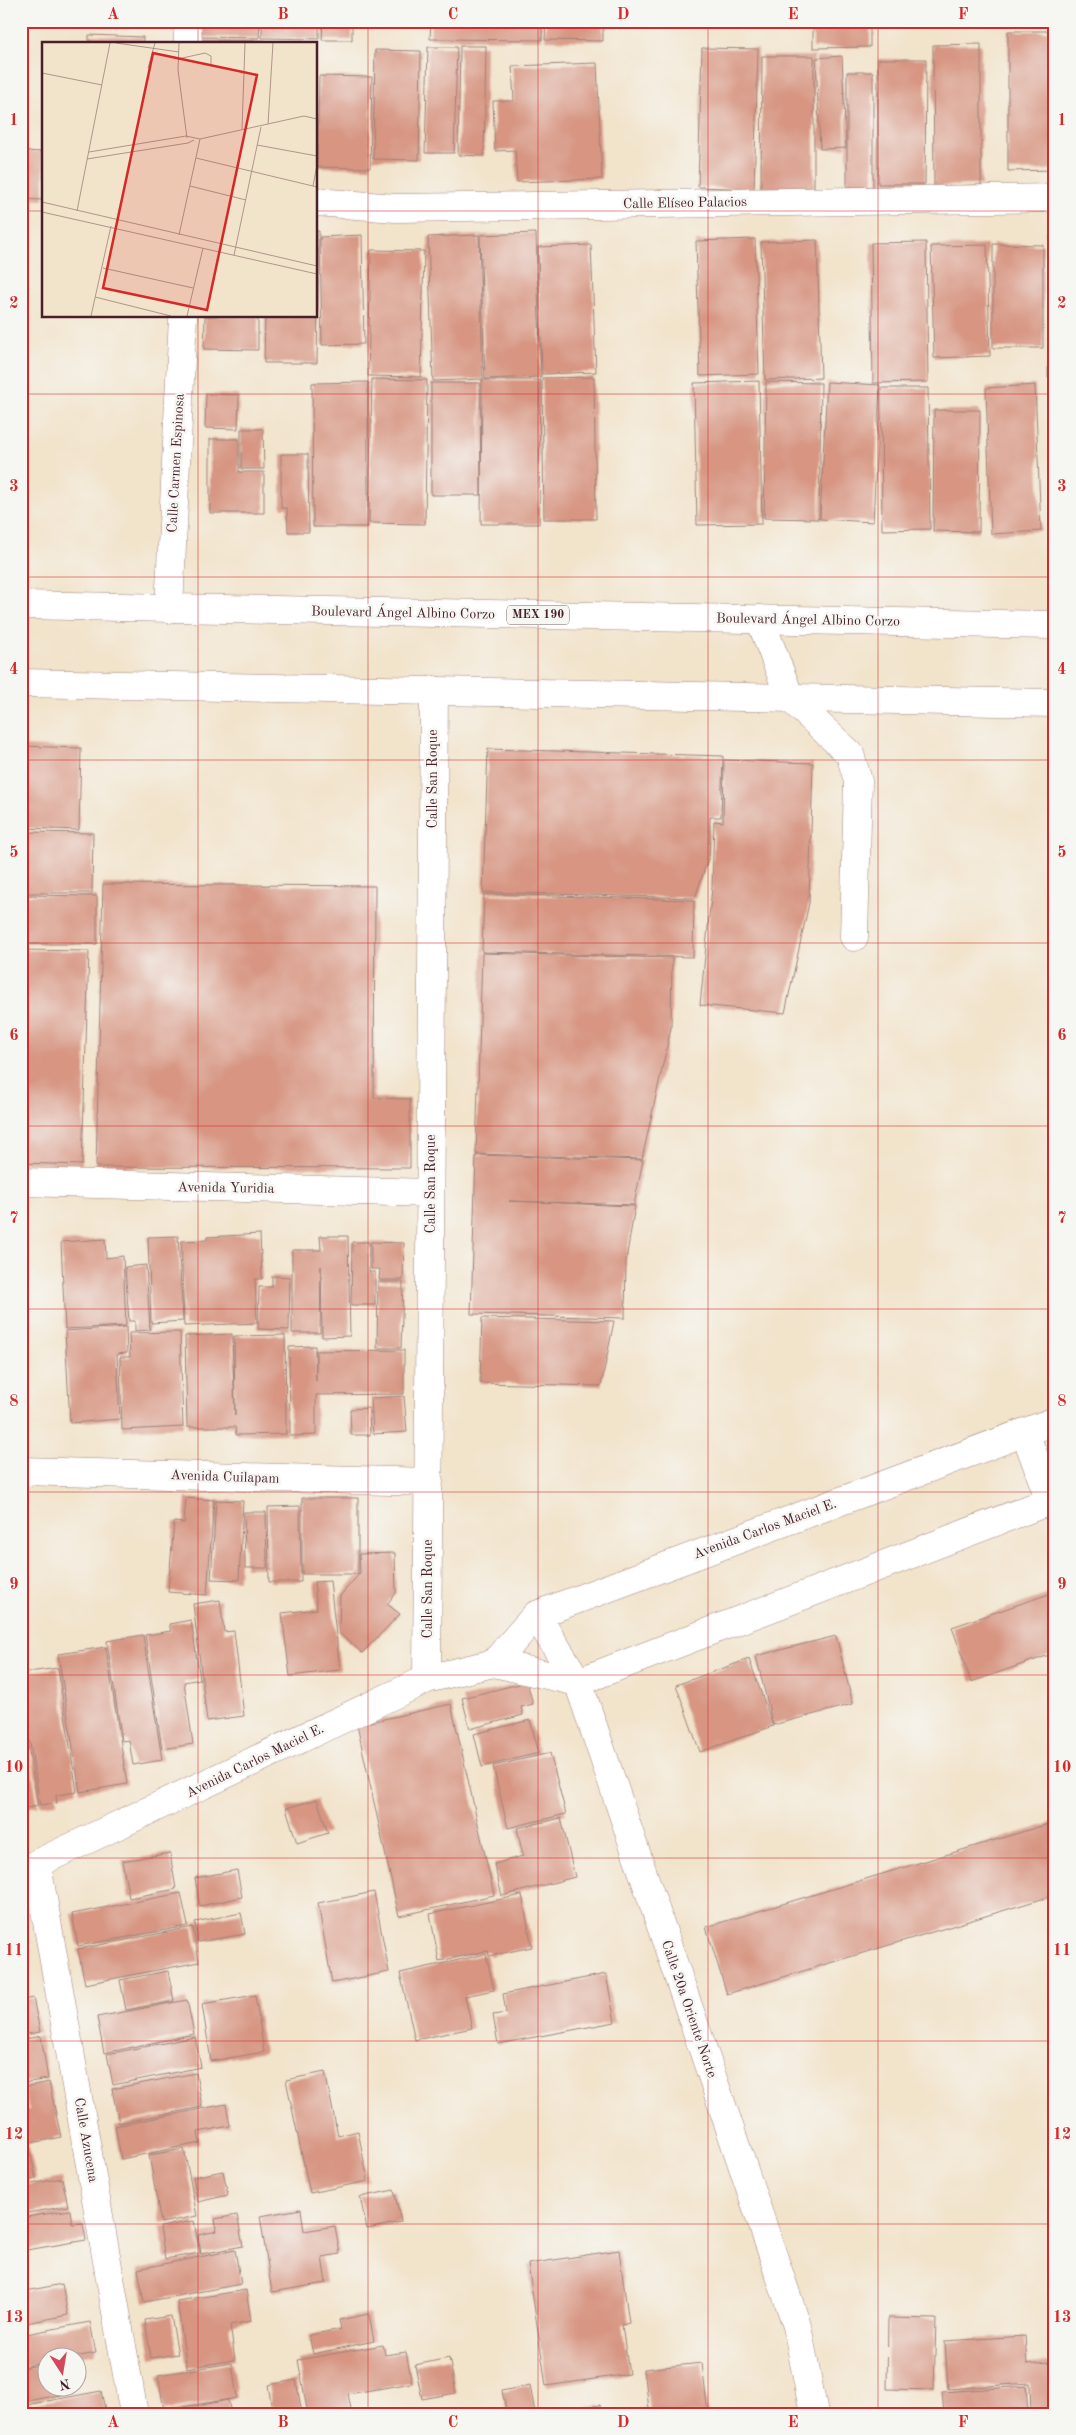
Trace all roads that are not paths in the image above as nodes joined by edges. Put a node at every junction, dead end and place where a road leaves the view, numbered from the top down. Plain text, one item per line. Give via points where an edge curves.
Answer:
1 (188, 21) edge
2 (188, 42) edge
3 (1055, 198) edge
4 (318, 202) edge
5 (183, 318) edge
6 (21, 605) edge
7 (169, 609) junction
8 (760, 620) junction
9 (1055, 625) edge
10 (21, 683) edge
11 (434, 690) junction
12 (790, 698) junction
13 (1055, 703) edge
14 (854, 937) dead end
15 (21, 1182) edge
16 (430, 1193) junction
17 (1055, 1421) edge
18 (1026, 1432) junction
19 (21, 1471) edge
20 (429, 1482) junction
21 (1053, 1500) edge
22 (536, 1615) junction
23 (494, 1663) junction
24 (427, 1679) junction
25 (578, 1682) junction
26 (29, 1868) edge
27 (134, 2414) edge
28 (814, 2414) edge

1 - 2 street
3 - 4 street, Calle Elíseo Palacios via 396,208
5 - 7 street, Calle Carmen Espinosa
6 - 7 street, Boulevard Ángel Albino Corzo / MEX 190
7 - 8 street, Boulevard Ángel Albino Corzo / MEX 190
8 - 9 street, Boulevard Ángel Albino Corzo / MEX 190
8 - 12 street
10 - 11 street
11 - 12 street
11 - 16 street, Calle San Roque
12 - 13 street
12 - 14 street via 850,754 858,780
15 - 16 street, Avenida Yuridia
16 - 20 street, Calle San Roque
17 - 18 street, Avenida Carlos Maciel E.
18 - 21 street
18 - 22 street, Avenida Carlos Maciel E.
19 - 20 street, Avenida Cuilapam
20 - 24 street, Calle San Roque
21 - 25 street
22 - 23 street, Avenida Carlos Maciel E.
22 - 25 street, Calle 20a Oriente Norte
23 - 24 street, Avenida Carlos Maciel E.
23 - 25 street, Avenida Carlos Maciel E.
24 - 26 street, Avenida Carlos Maciel E.
25 - 28 street, Calle 20a Oriente Norte via 797,2326
26 - 27 street, Calle Azucena

